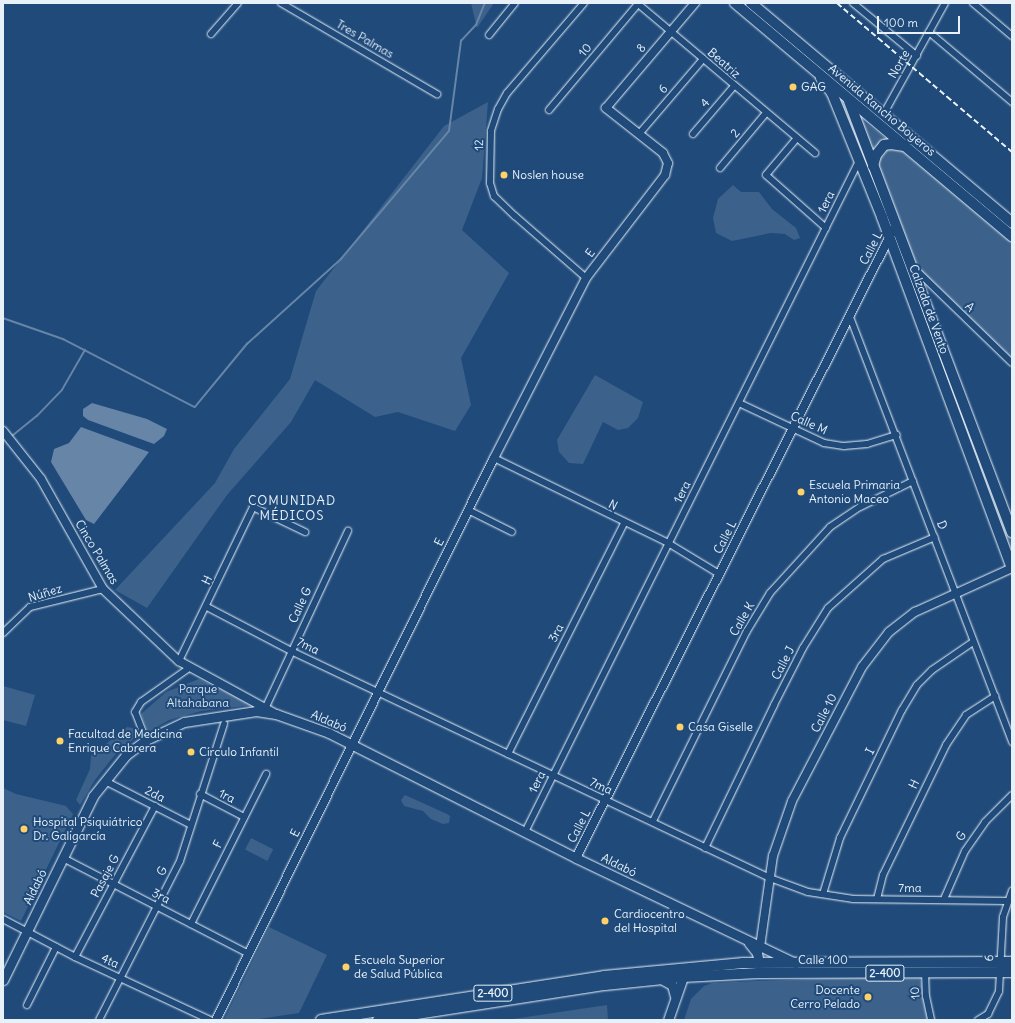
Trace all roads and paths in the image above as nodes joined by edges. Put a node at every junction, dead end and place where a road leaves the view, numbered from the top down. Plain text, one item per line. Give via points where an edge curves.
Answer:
1 (238, 3) edge
2 (282, 3) edge
3 (515, 3) edge
4 (584, 3) edge
5 (638, 3) edge
6 (695, 3) edge
7 (735, 3) edge
8 (751, 3) edge
9 (853, 3) edge
10 (945, 3) edge
11 (973, 3) edge
12 (671, 31) junction
13 (930, 32) junction
14 (210, 34) dead end
15 (489, 35) dead end
16 (1012, 36) edge
17 (917, 56) junction
18 (703, 59) junction
19 (810, 67) junction
20 (841, 79) junction
21 (734, 86) junction
22 (437, 94) dead end
23 (849, 101) junction
24 (1012, 102) edge
25 (606, 108) joint
26 (549, 110) dead end
27 (766, 113) junction
28 (883, 115) junction
29 (888, 132) junction
30 (639, 134) junction
31 (693, 134) dead end
32 (798, 138) junction
33 (906, 147) junction
34 (815, 153) dead end
35 (859, 161) junction
36 (873, 166) junction
37 (720, 168) dead end
38 (886, 215) junction
39 (1012, 223) edge
40 (895, 226) junction
41 (826, 228) junction
42 (1012, 236) edge
43 (891, 243) junction
44 (903, 246) junction
45 (913, 267) junction
46 (586, 278) junction
47 (850, 316) junction
48 (1011, 363) edge
49 (739, 403) junction
50 (794, 429) junction
51 (3, 431) edge
52 (897, 435) junction
53 (494, 458) junction
54 (913, 481) junction
55 (468, 510) junction
56 (624, 523) junction
57 (348, 531) dead end
58 (305, 532) dead end
59 (512, 532) dead end
60 (1012, 532) edge
61 (934, 537) junction
62 (668, 544) junction
63 (1012, 568) edge
64 (720, 574) junction
65 (103, 589) junction
66 (956, 592) junction
67 (207, 607) junction
68 (3, 633) edge
69 (973, 642) junction
70 (291, 651) junction
71 (179, 661) junction
72 (189, 668) junction
73 (379, 692) junction
74 (995, 696) junction
75 (264, 708) junction
76 (224, 724) dead end
77 (146, 740) junction
78 (1012, 742) edge
79 (352, 745) junction
80 (508, 754) junction
81 (266, 774) dead end
82 (553, 776) junction
83 (109, 783) dead end
84 (200, 794) junction
85 (1012, 795) edge
86 (606, 800) junction
87 (155, 806) junction
88 (244, 817) junction
89 (653, 821) junction
90 (191, 825) junction
91 (525, 832) junction
92 (705, 848) junction
93 (63, 858) junction
94 (576, 858) junction
95 (770, 878) junction
96 (113, 883) junction
97 (1012, 891) edge
98 (823, 894) junction
99 (877, 899) junction
100 (944, 899) junction
101 (1007, 901) junction
102 (157, 906) junction
103 (3, 919) edge
104 (191, 924) junction
105 (762, 930) junction
106 (27, 931) junction
107 (747, 942) junction
108 (56, 947) junction
109 (760, 947) junction
110 (249, 954) junction
111 (75, 957) junction
112 (1012, 962) edge
113 (743, 963) junction
114 (759, 963) junction
115 (796, 963) junction
116 (999, 967) junction
117 (925, 968) junction
118 (1012, 972) edge
119 (684, 973) junction
120 (758, 973) junction
121 (700, 976) junction
122 (120, 977) junction
123 (3, 980) edge
124 (664, 980) junction
125 (675, 1000) junction
126 (27, 1005) dead end
127 (99, 1020) edge
128 (210, 1020) edge
129 (216, 1020) edge
130 (321, 1020) edge
131 (378, 1020) edge
132 (668, 1020) edge
133 (931, 1020) edge
134 (978, 1020) edge

1 - 14 street
2 - 22 street, Tres Palmas
3 - 15 street
4 - 46 street, 12 via 507,93 498,109 490,131 490,183 494,196
5 - 12 street, Beatriz
5 - 26 street, 10
6 - 12 street, 8
7 - 19 main road, Avenida Rancho Boyeros
8 - 20 main road, Avenida Rancho Boyeros
9 - 17 street
10 - 13 street, Norte
11 - 16 street
12 - 18 street, Beatriz
12 - 25 street, 8
13 - 17 street, Norte
13 - 24 street
17 - 28 street, Norte
18 - 21 street, Beatriz
18 - 30 street, 6
19 - 23 main road, Avenida Rancho Boyeros
19 - 35 main road, Calzada de Vento via 832,93
20 - 23 main road, Calzada de Vento
20 - 28 main road, Avenida Rancho Boyeros
21 - 27 street, Beatriz
21 - 31 street, 4
23 - 29 main road, Avenida Rancho Boyeros
23 - 36 main road, Calzada de Vento
25 - 30 street, E
27 - 32 street, Beatriz
27 - 37 street, 2
28 - 29 main road via 883,123
28 - 39 main road, Avenida Rancho Boyeros
29 - 33 main road, Avenida Rancho Boyeros
30 - 46 street, E via 663,153 668,163 665,175
32 - 34 street, Beatriz
32 - 41 street via 766,176
33 - 36 main road via 884,145 876,155
33 - 42 main road, Avenida Rancho Boyeros
35 - 38 main road, Calzada de Vento
35 - 41 street, 1era
36 - 38 main road, Calzada de Vento
38 - 40 main road, Calzada de Vento
38 - 43 main road, Calzada de Vento
40 - 43 street, Calle L
40 - 44 main road, Calzada de Vento
41 - 49 street, 1era
43 - 44 main road
43 - 47 street, Calle L
43 - 63 main road, Calzada de Vento
44 - 45 main road, Calzada de Vento
45 - 48 street, A
45 - 60 main road, Calzada de Vento
46 - 53 street, E
47 - 50 street, Calle L
47 - 52 street, D
49 - 50 street, Calle M
49 - 62 street, 1era
50 - 52 street, Calle M via 824,443 844,446 867,444
50 - 64 street, Calle L
51 - 65 street, Cinco Palmas via 41,479
52 - 54 street, D
53 - 55 street, E
53 - 56 street, N
54 - 61 street, D
54 - 89 street, Calle K via 860,507 830,527 770,593 747,631
55 - 59 street
55 - 73 street, E
56 - 62 street, N
56 - 80 street, 3ra
57 - 70 street, Calle G
58 - 67 street, H via 253,507
61 - 66 street, D
61 - 92 street, Calle J via 883,559 828,608 803,648
62 - 64 street, N
62 - 82 street, 1era
63 - 66 street, Calle 10
64 - 86 street, Calle L
65 - 68 street, Núñez via 30,607
65 - 71 street, Cinco Palmas
66 - 69 street, D
66 - 95 street, Calle 10 via 904,619 875,647 792,801 773,856
67 - 70 street, 7ma
67 - 71 street, H
69 - 74 street, D
69 - 98 street, I via 932,670 918,685 902,710 840,838
70 - 73 street, 7ma
70 - 75 street, Calle G
71 - 72 street, Cinco Palmas
72 - 75 street, Cinco Palmas
72 - 77 street via 141,702 135,712
73 - 79 street, E
73 - 80 street, 7ma
74 - 78 street, D
74 - 99 street, H via 966,715 946,745 883,875
75 - 77 main road, Aldabó via 184,722
75 - 79 main road, Aldabó via 329,733
76 - 84 street, G
77 - 93 main road, Aldabó via 126,755 104,779
79 - 91 main road, Aldabó
79 - 110 street, E
80 - 82 street, 7ma
81 - 88 street, F
82 - 86 street, 7ma
82 - 91 street, 1era
83 - 87 street, 2da
84 - 88 street, 1ra
84 - 90 street, G
85 - 100 street, G via 985,822 965,850
86 - 89 street, 7ma
86 - 94 street, Calle L
87 - 90 street, 2da
87 - 96 street, Pasaje G
88 - 104 street, F
89 - 92 street, 7ma
90 - 102 street, G via 180,861
91 - 94 main road, Aldabó
92 - 95 street, 7ma
93 - 96 street, 3ra
93 - 106 main road, Aldabó
94 - 107 main road, Aldabó
95 - 98 street, 7ma
95 - 105 street, Calle 10
96 - 102 street, 3ra
96 - 111 street, Pasaje G
97 - 101 street, 6
98 - 99 street, 7ma via 853,899
99 - 100 street, 7ma
100 - 101 street, 7ma
101 - 116 street, 6 via 1002,923
102 - 104 street, 3ra
102 - 122 street, G
103 - 106 street, 4ta
104 - 110 street, 3ra
105 - 107 street
105 - 109 street, Calle 10
106 - 108 street, 4ta
106 - 123 main road, Aldabó
107 - 109 main road, Aldabó
107 - 113 main road via 750,955
107 - 114 main road via 757,953
108 - 111 street, 4ta
108 - 126 street
109 - 114 main road
109 - 115 main road, Aldabó
110 - 129 street, E
111 - 122 street, 4ta
112 - 116 main road, Calle 100 / 2-400
113 - 114 main road, Calle 100 / 2-400
113 - 119 main road, Calle 100 / 2-400
114 - 115 main road, Calle 100 / 2-400
114 - 120 main road
115 - 117 main road, Calle 100 / 2-400
116 - 117 main road, Calle 100 / 2-400
116 - 118 main road, Calle 100 / 2-400
116 - 134 street, 6 via 999,991 988,1014
117 - 120 main road, Calle 100 / 2-400
117 - 133 street, 10 via 926,996
119 - 121 main road, Calle 100 / 2-400
119 - 124 main road, 2-400
119 - 125 main road
119 - 130 main road, 2-400 via 604,976
120 - 121 main road, Calle 100 / 2-400
121 - 125 main road
122 - 127 street, G
122 - 128 street, 4ta
124 - 125 main road via 672,985
124 - 131 main road, 2-400 via 605,985
125 - 132 main road

